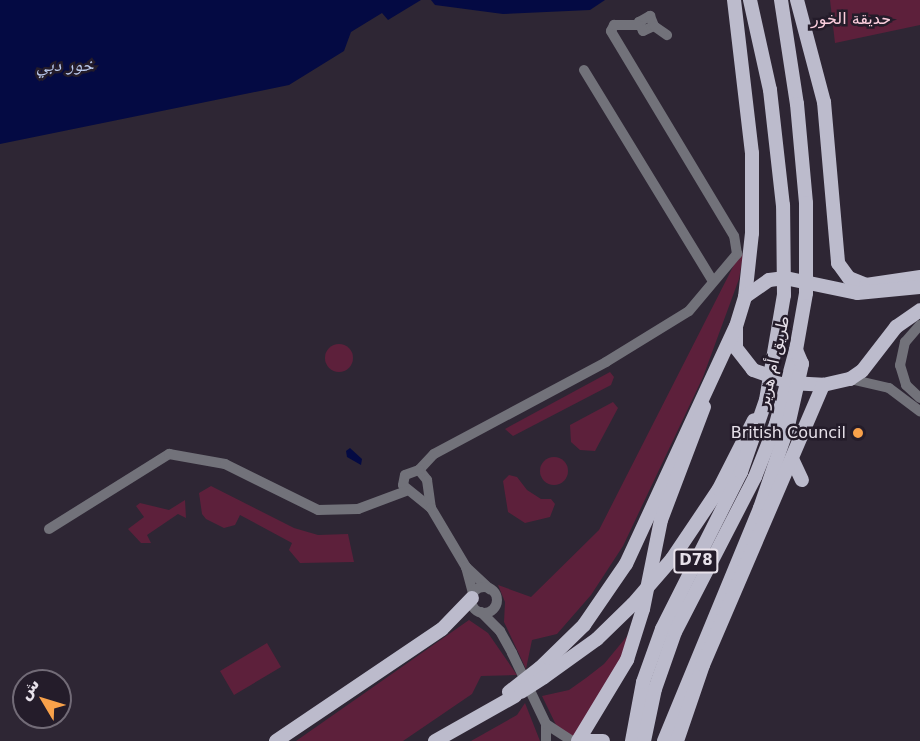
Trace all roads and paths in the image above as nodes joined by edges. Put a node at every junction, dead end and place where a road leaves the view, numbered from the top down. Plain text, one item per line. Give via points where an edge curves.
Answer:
1 (734, 0) edge
2 (750, 0) edge
3 (781, 0) edge
4 (797, 0) edge
5 (667, 35) dead end
6 (585, 70) dead end
7 (920, 277) edge
8 (713, 281) junction
9 (920, 287) edge
10 (746, 297) junction
11 (920, 310) edge
12 (920, 325) edge
13 (736, 326) junction
14 (850, 379) junction
15 (823, 385) junction
16 (702, 393) junction
17 (920, 398) edge
18 (765, 405) junction
19 (920, 411) edge
20 (782, 425) junction
21 (793, 461) junction
22 (419, 470) junction
23 (802, 480) dead end
24 (406, 491) junction
25 (431, 508) junction
26 (49, 529) dead end
27 (466, 567) junction
28 (490, 589) junction
29 (472, 596) junction
30 (496, 605) junction
31 (481, 612) junction
32 (500, 631) junction
33 (542, 673) junction
34 (642, 717) junction
35 (546, 724) junction
36 (276, 741) edge
37 (435, 741) edge
38 (546, 741) edge
39 (572, 741) edge
40 (578, 741) edge
41 (603, 741) edge
42 (632, 741) edge
43 (644, 741) edge
44 (664, 741) edge
45 (677, 741) edge

1 - 10 main road via 753,153
2 - 18 main road, طريق أم هرير / D78, bridge via 770,90 783,205 784,296
3 - 20 main road, طريق أم هرير, bridge via 797,104 806,203 806,283 796,350 802,364
4 - 7 main road via 826,111 838,263 849,278 866,285
5 - 8 street via 647,16 638,24 614,25 610,31 737,242 734,259
6 - 8 street
8 - 22 street via 689,311 606,362 434,454
9 - 10 main road via 857,293 785,278 760,284
10 - 13 main road
11 - 14 main road via 896,327 872,361
12 - 17 street via 904,342 900,365 906,385
13 - 15 main road via 736,348 745,365 790,382
13 - 16 main road
14 - 15 main road
14 - 19 street via 889,388
15 - 21 main road
16 - 33 main road via 617,579
16 - 40 main road via 702,414 662,520 636,635 615,685
18 - 33 main road, bridge via 708,507 672,559 597,639
18 - 34 main road, طريق أم هرير / D78 via 733,490 662,629
20 - 34 main road, طريق أم هرير / D78 via 675,632
20 - 44 main road via 760,508
21 - 23 main road
21 - 45 main road via 700,673
22 - 24 street via 405,474 402,482
22 - 25 street via 427,480
24 - 25 street
24 - 26 street via 358,509 318,510 232,467 169,454
25 - 27 street
27 - 28 street
27 - 29 street
28 - 29 street via 481,588
28 - 30 street via 496,596
29 - 31 street via 473,606
29 - 36 main road via 442,629
30 - 31 street
30 - 32 street
31 - 32 street
32 - 35 street
33 - 37 main road, bridge
34 - 42 main road, طريق أم هرير / D78
34 - 43 main road, طريق أم هرير / D78
35 - 38 street
35 - 39 street
40 - 41 main road

